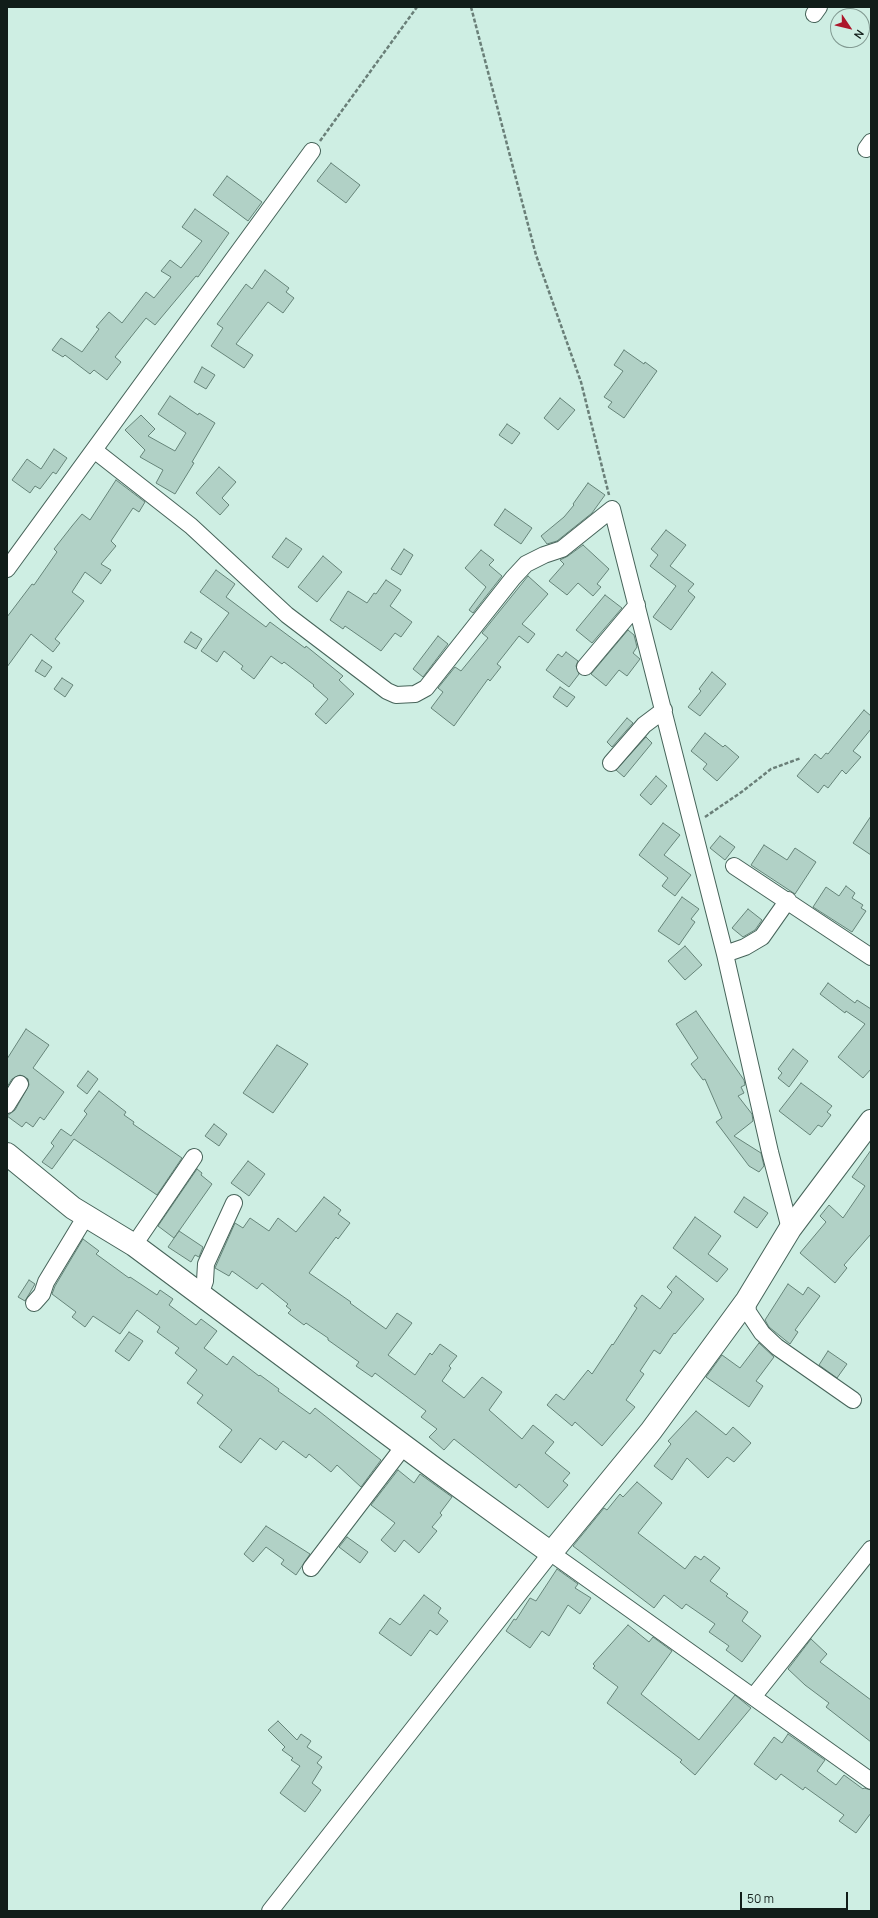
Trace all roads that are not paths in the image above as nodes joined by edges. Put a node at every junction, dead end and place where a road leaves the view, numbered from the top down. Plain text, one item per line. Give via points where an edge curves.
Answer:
1 (312, 151) road end
2 (94, 450) junction
3 (7, 569) edge
4 (637, 604) junction
5 (585, 667) dead end
6 (664, 710) junction
7 (611, 764) dead end
8 (734, 866) dead end
9 (788, 900) junction
10 (725, 954) junction
11 (871, 957) edge
12 (20, 1084) dead end
13 (7, 1105) edge
14 (871, 1121) edge
15 (7, 1154) edge
16 (194, 1157) dead end
17 (234, 1203) dead end
18 (86, 1216) junction
19 (790, 1229) junction
20 (134, 1246) junction
21 (200, 1295) junction
22 (746, 1300) junction
23 (34, 1303) dead end
24 (853, 1400) dead end
25 (404, 1446) junction
26 (871, 1549) edge
27 (551, 1553) junction
28 (311, 1568) dead end
29 (753, 1697) junction
30 (871, 1780) edge
31 (270, 1911) edge

1 - 2 street
2 - 3 street
2 - 4 street via 191,526 287,615 387,691 396,695 415,694 426,688 526,564 562,549 612,509
4 - 5 street
4 - 6 street
6 - 7 street via 644,725
6 - 10 street
8 - 9 street
9 - 10 street via 762,937
9 - 11 street
10 - 19 street
12 - 13 street
14 - 19 street
15 - 18 street
16 - 20 street
17 - 21 street via 206,1264
18 - 20 street
18 - 23 street via 46,1282 42,1294
19 - 22 street
20 - 21 street
21 - 25 street
22 - 24 street via 748,1312 762,1333 777,1347
22 - 27 street via 651,1431
25 - 27 street
25 - 28 street
26 - 29 street
27 - 29 street
27 - 31 street
29 - 30 street

